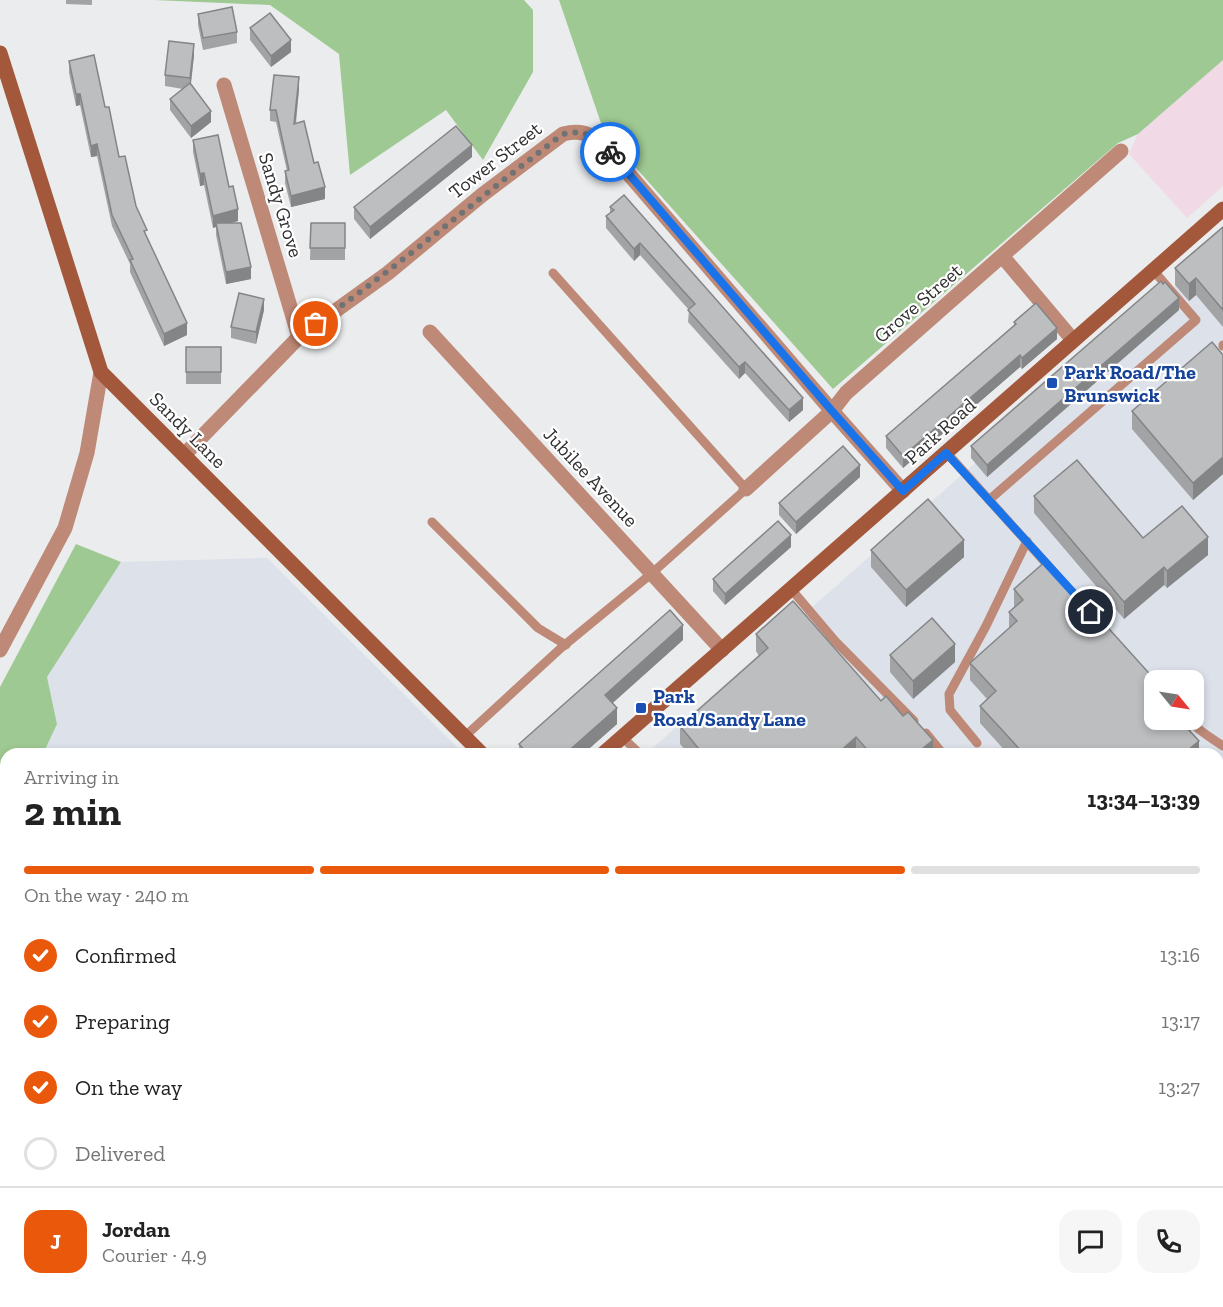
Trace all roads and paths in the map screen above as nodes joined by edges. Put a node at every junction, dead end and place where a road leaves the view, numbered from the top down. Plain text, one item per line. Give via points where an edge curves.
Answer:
1 (0, 53) edge
2 (224, 85) dead end
3 (1121, 151) dead end
4 (1223, 209) edge
5 (1003, 257) junction
6 (1153, 270) junction
7 (553, 273) dead end
8 (430, 332) dead end
9 (299, 337) junction
10 (1073, 340) junction
11 (101, 372) junction
12 (832, 411) junction
13 (946, 453) junction
14 (184, 455) junction
15 (746, 489) junction
16 (903, 491) junction
17 (989, 501) junction
18 (432, 522) dead end
19 (1027, 542) junction
20 (651, 574) junction
21 (1059, 577) edge
22 (791, 589) junction
23 (566, 645) junction
24 (0, 650) edge
25 (722, 650) junction
26 (1197, 730) edge
27 (622, 736) junction
28 (463, 738) junction
29 (977, 743) dead end
30 (1223, 746) edge
31 (475, 748) edge
32 (609, 748) edge
33 (633, 748) edge
34 (938, 748) edge

1 - 11 main road, Sandy Lane
2 - 9 street, Sandy Grove
3 - 5 street, Grove Street
4 - 6 main road, Park Road
5 - 10 street
5 - 12 street, Grove Street via 846,393
6 - 10 main road, Park Road
6 - 17 lane via 1196,320
7 - 15 lane
8 - 20 street, Jubilee Avenue
9 - 12 street, Tower Street via 388,273 563,134 589,133 603,144
9 - 14 street, Tower Street
10 - 13 main road, Park Road
11 - 14 main road, Sandy Lane
11 - 24 street via 87,453 65,528
12 - 15 street, Grove Street
12 - 16 street, Tower Street
13 - 16 main road, Park Road
13 - 17 lane
14 - 28 main road, Sandy Lane
15 - 20 lane
16 - 22 main road, Park Road
17 - 19 lane
18 - 23 lane via 538,628
19 - 21 lane
19 - 29 lane via 949,694 950,710
20 - 23 lane
20 - 25 street, Jubilee Avenue
22 - 25 main road, Park Road
22 - 34 lane
23 - 28 lane
25 - 27 main road, Park Road
26 - 30 lane
27 - 32 main road, Park Road
27 - 33 lane
28 - 31 main road, Sandy Lane

